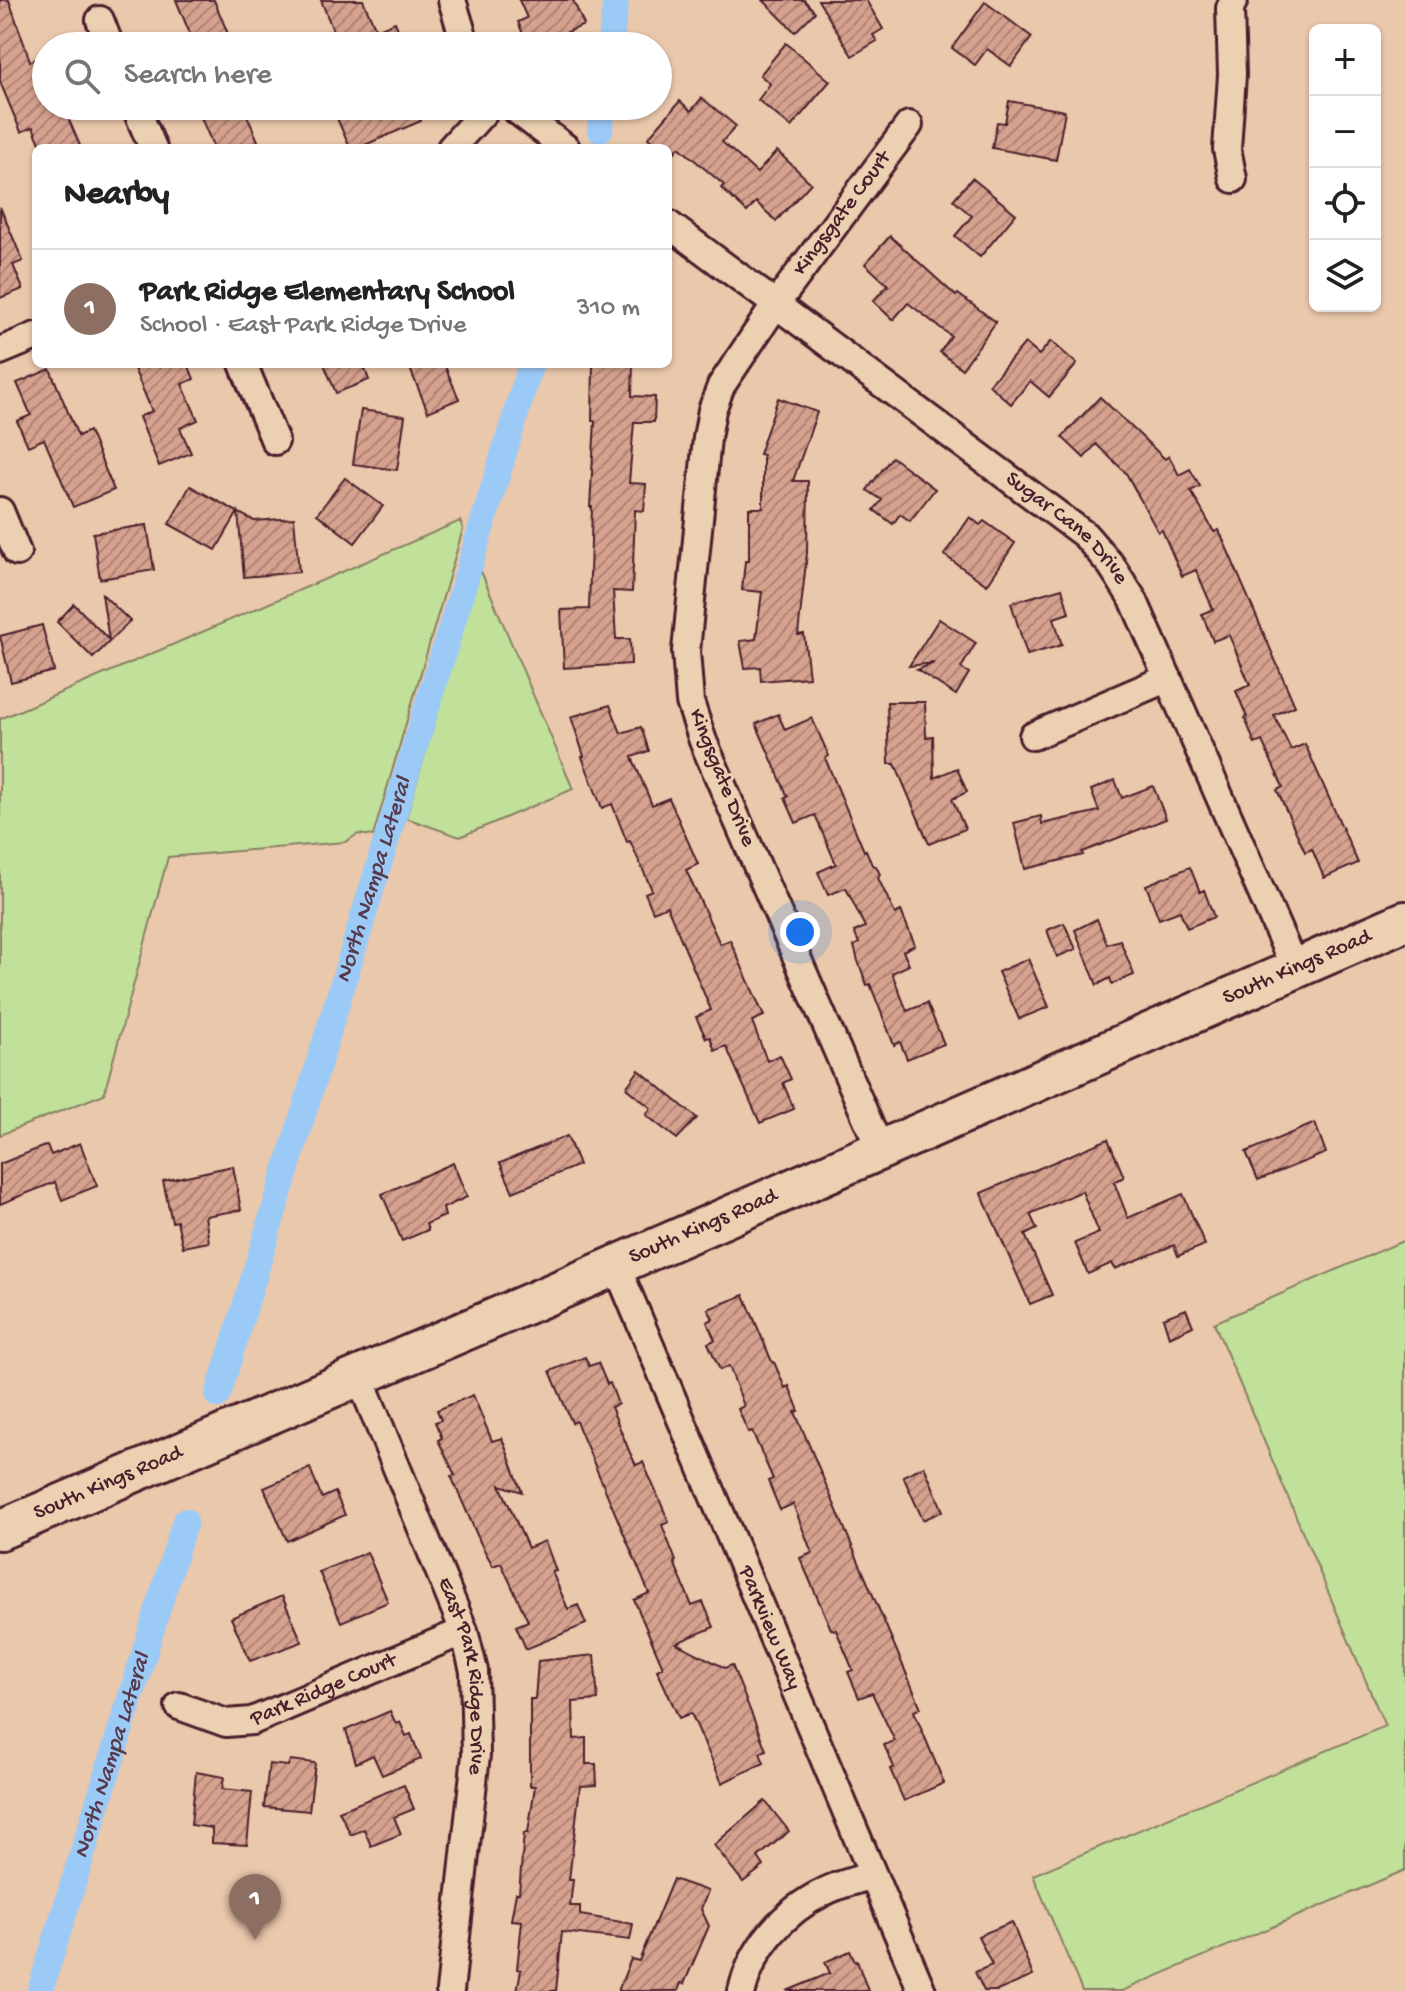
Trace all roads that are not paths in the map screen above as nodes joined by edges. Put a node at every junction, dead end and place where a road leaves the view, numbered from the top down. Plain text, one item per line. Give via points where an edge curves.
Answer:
1 (452, 0) edge
2 (1234, 0) edge
3 (100, 20) dead end
4 (105, 32) edge
5 (462, 32) edge
6 (141, 120) edge
7 (476, 120) edge
8 (529, 120) edge
9 (909, 125) dead end
10 (151, 144) edge
11 (455, 144) edge
12 (561, 144) edge
13 (1233, 179) dead end
14 (672, 227) edge
15 (776, 304) junction
16 (32, 338) edge
17 (0, 351) edge
18 (245, 368) edge
19 (275, 441) dead end
20 (0, 511) edge
21 (17, 552) dead end
22 (1168, 678) junction
23 (1033, 736) dead end
24 (1405, 921) edge
25 (1295, 969) junction
26 (880, 1149) junction
27 (616, 1265) junction
28 (359, 1376) junction
29 (0, 1530) edge
30 (464, 1631) junction
31 (179, 1706) dead end
32 (872, 1875) junction
33 (450, 1991) edge
34 (742, 1991) edge
35 (922, 1991) edge

1 - 5 street
2 - 13 street via 1227,149
3 - 4 street
6 - 10 street
7 - 11 street
8 - 12 street
9 - 15 street, Kingsgate Court
14 - 15 street, Sugar Cane Drive
15 - 22 street, Sugar Cane Drive via 1085,535 1134,601
15 - 26 street, Kingsgate Drive via 721,386 712,410 686,651 690,702
16 - 17 street
18 - 19 street
20 - 21 street
22 - 23 street
22 - 25 street, Sugar Cane Drive
24 - 25 main road, South Kings Road
25 - 26 main road, South Kings Road
26 - 27 main road, South Kings Road
27 - 28 main road, South Kings Road
27 - 32 street, Parkview Way
28 - 29 main road, South Kings Road
28 - 30 street, East Park Ridge Drive
30 - 31 street, Park Ridge Court via 252,1721 226,1723
30 - 33 street, East Park Ridge Drive via 474,1671 476,1755
32 - 34 street via 825,1891 795,1909 765,1939
32 - 35 street, Parkview Way

